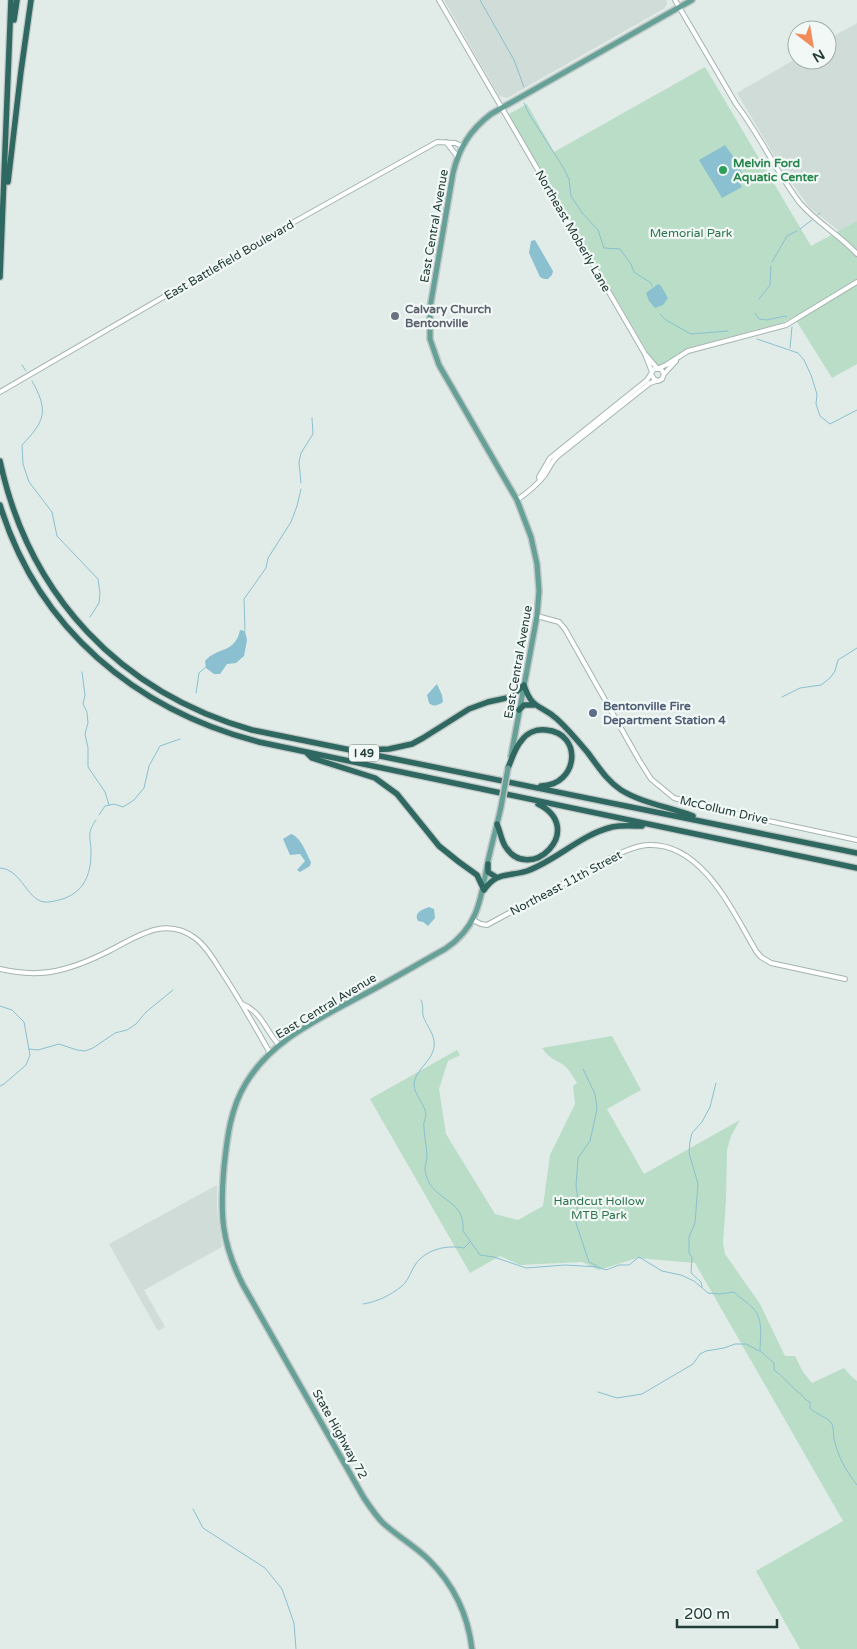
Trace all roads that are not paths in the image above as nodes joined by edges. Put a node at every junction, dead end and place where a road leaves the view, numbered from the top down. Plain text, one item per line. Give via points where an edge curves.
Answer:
1 (11, 0) edge
2 (17, 0) edge
3 (31, 0) edge
4 (439, 0) edge
5 (675, 0) edge
6 (692, 0) edge
7 (679, 7) junction
8 (10, 39) junction
9 (501, 107) junction
10 (446, 142) junction
11 (462, 146) junction
12 (457, 156) junction
13 (2, 234) junction
14 (857, 254) edge
15 (0, 277) edge
16 (857, 282) edge
17 (645, 354) junction
18 (679, 357) junction
19 (658, 368) junction
20 (652, 373) junction
21 (664, 374) junction
22 (656, 381) junction
23 (0, 392) edge
24 (0, 461) edge
25 (540, 480) junction
26 (517, 500) junction
27 (0, 505) edge
28 (537, 616) junction
29 (524, 685) junction
30 (534, 705) junction
31 (519, 710) junction
32 (307, 752) junction
33 (359, 753) junction
34 (508, 768) junction
35 (532, 786) junction
36 (532, 801) junction
37 (709, 822) junction
38 (497, 824) junction
39 (674, 829) junction
40 (857, 840) edge
41 (857, 852) edge
42 (488, 864) junction
43 (857, 868) edge
44 (496, 877) junction
45 (484, 890) junction
46 (472, 920) junction
47 (0, 969) edge
48 (845, 980) dead end
49 (242, 1004) junction
50 (279, 1045) junction
51 (270, 1053) junction
52 (221, 1208) joint
53 (472, 1649) edge

1 - 8 highway
2 - 8 highway
3 - 13 highway
4 - 9 street, Northeast Moberly Lane
5 - 7 street
6 - 7 main road, East Central Avenue
7 - 9 main road, East Central Avenue
7 - 14 street via 800,203
8 - 13 highway
9 - 11 main road, East Central Avenue via 480,123
9 - 17 street, Northeast Moberly Lane
10 - 11 street
10 - 12 street
10 - 23 street, East Battlefield Boulevard via 437,142 351,190
11 - 12 main road, East Central Avenue
12 - 26 main road, East Central Avenue via 431,299 430,339 439,365
13 - 15 highway
16 - 18 street via 786,324
17 - 19 street, Northeast Moberly Lane
17 - 20 street, Northeast Moberly Lane
18 - 19 street
18 - 21 street
19 - 20 street
19 - 21 street
20 - 22 street
20 - 25 street via 550,458
21 - 22 street
22 - 25 street via 558,456
24 - 33 highway, I 49 via 14,512 50,585 86,631 127,669 174,699 225,722
25 - 26 street
26 - 28 main road, East Central Avenue via 537,564
27 - 32 highway, I 49 via 15,544 44,596 80,642 102,662 149,697 188,718 241,738
28 - 29 main road, East Central Avenue
28 - 40 street, McCollum Drive via 559,622 565,629 651,779 674,798 732,814
29 - 30 highway
29 - 31 main road, East Central Avenue
29 - 33 highway via 511,697 470,709 412,744
30 - 31 highway via 524,705
30 - 37 highway via 565,727 606,777 622,790 639,799
31 - 34 main road, East Central Avenue
32 - 36 highway, I 49
32 - 45 highway via 312,758 375,778 397,794 439,846 477,875
33 - 35 highway, I 49
34 - 35 highway via 519,744 528,734 542,729 559,734 567,741 572,753 566,776 545,786
34 - 38 main road, East Central Avenue, bridge
35 - 37 highway, I 49
36 - 38 highway via 549,811 557,826 555,843 546,854 532,859 514,855 504,846
36 - 39 highway, I 49
37 - 41 highway, I 49
38 - 42 main road, East Central Avenue
39 - 43 highway, I 49
39 - 44 highway via 612,827 590,835 532,869
42 - 44 highway via 488,872
42 - 45 main road, East Central Avenue
44 - 45 highway
45 - 46 main road, East Central Avenue
46 - 48 street, Northeast 11th Street via 488,925 618,854 641,846 662,845 686,856 716,884 762,957 771,963
46 - 50 main road, East Central Avenue via 445,949
47 - 49 street via 28,973 56,971 85,962 141,933 172,929 195,938 206,949
49 - 50 street via 258,1013
49 - 51 street
50 - 51 main road, East Central Avenue
51 - 52 main road, East Central Avenue via 245,1084 233,1113
52 - 53 main road, State Highway 72 via 223,1231 236,1271 360,1491 383,1522 428,1559 449,1584 464,1614

